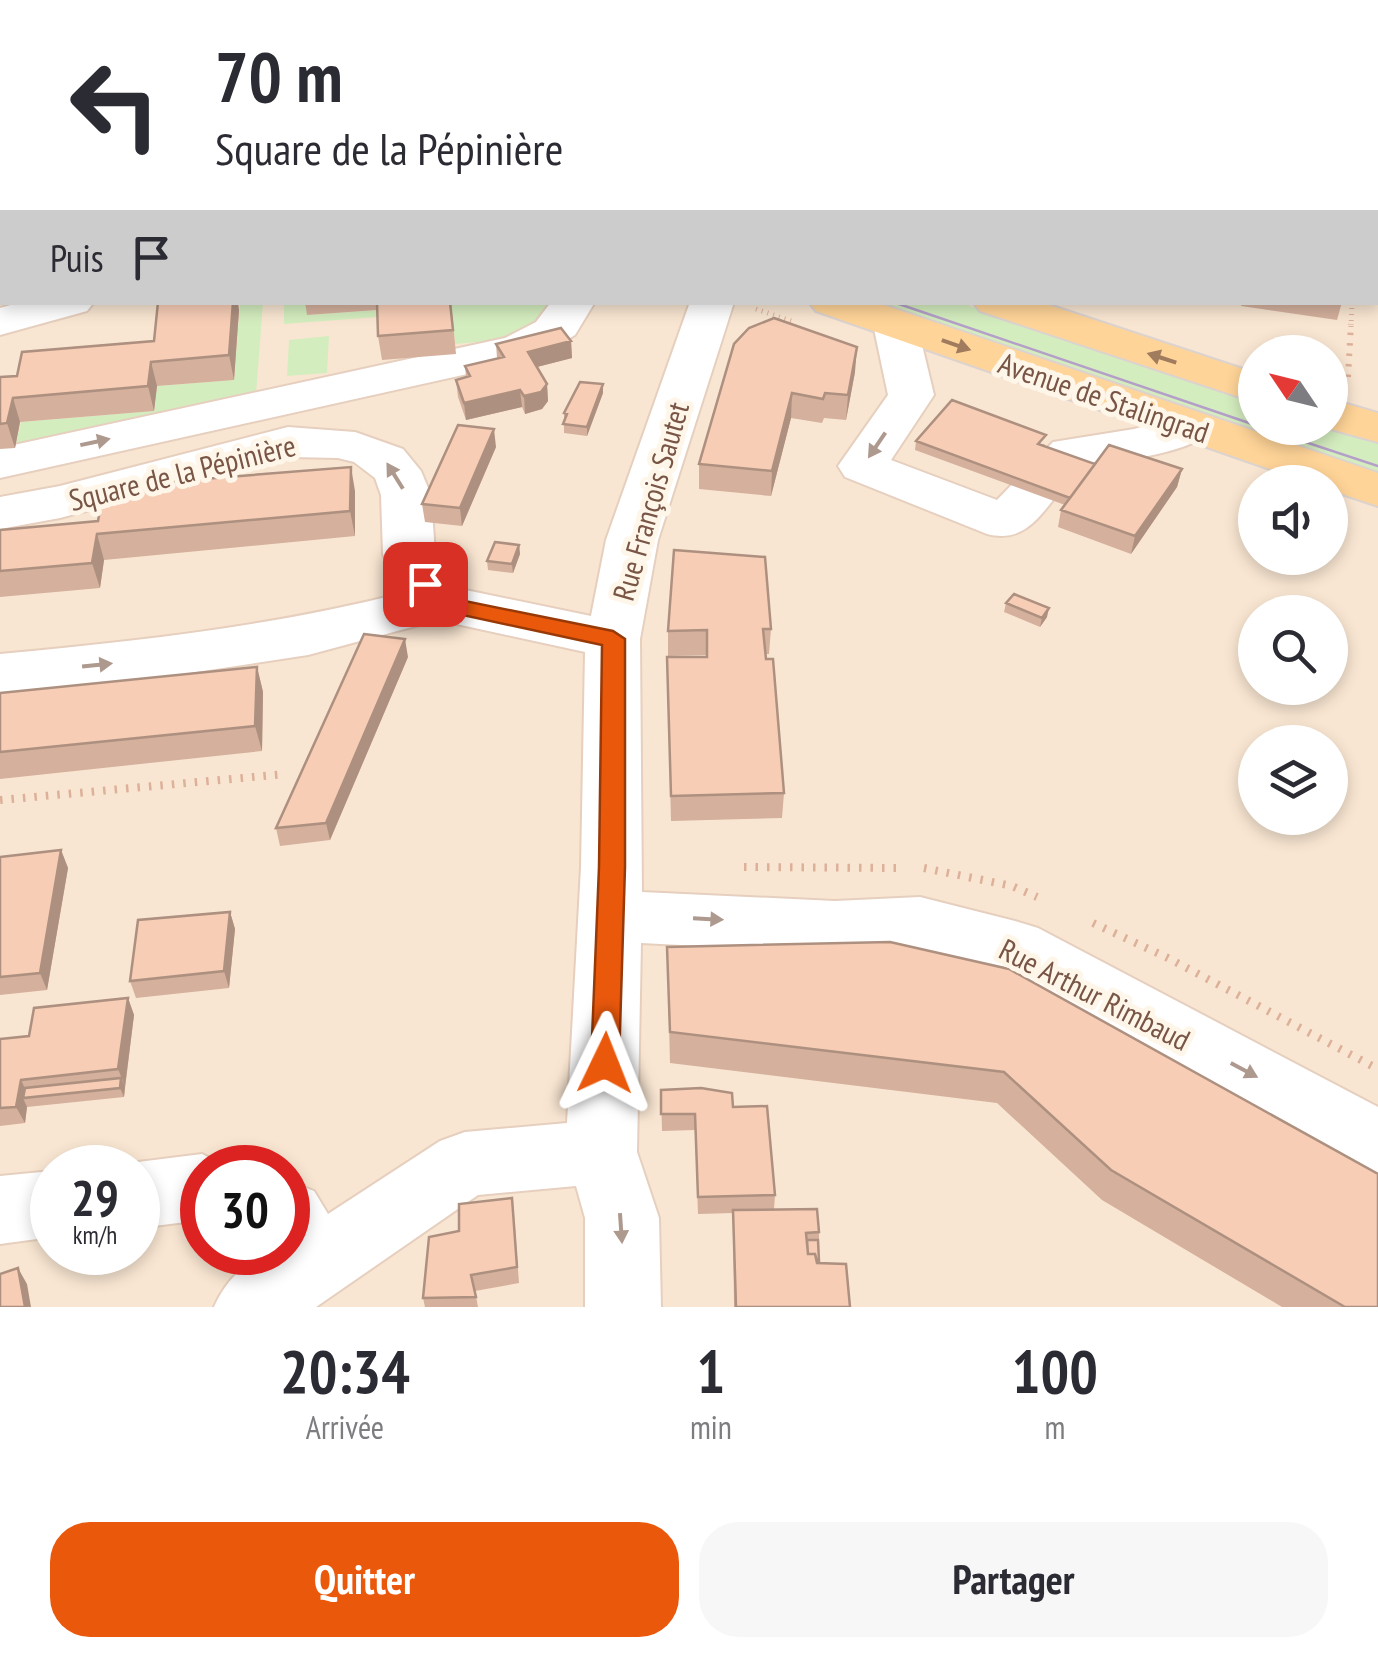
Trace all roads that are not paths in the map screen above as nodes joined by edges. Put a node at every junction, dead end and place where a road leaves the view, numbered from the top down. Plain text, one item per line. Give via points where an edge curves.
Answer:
1 (61, 305) edge
2 (571, 305) edge
3 (711, 305) edge
4 (840, 305) edge
5 (1004, 305) edge
6 (0, 322) edge
7 (895, 324) junction
8 (1238, 382) edge
9 (1191, 426) junction
10 (0, 462) edge
11 (1378, 490) edge
12 (0, 514) edge
13 (408, 543) junction
14 (438, 602) junction
15 (340, 626) junction
16 (613, 639) junction
17 (0, 674) edge
18 (610, 916) junction
19 (1378, 1142) edge
20 (601, 1152) junction
21 (30, 1207) edge
22 (0, 1210) edge
23 (310, 1234) edge
24 (275, 1275) edge
25 (252, 1307) edge
26 (622, 1307) edge

1 - 6 street
10 -> 2 street via 519,349 549,334
3 - 16 street, Rue François Sautet via 632,540
4 - 7 main road, Avenue de Stalingrad
8 -> 5 main road
7 -> 9 main road, Avenue de Stalingrad
7 -> 9 street via 911,395 862,466 1005,522 1070,453
9 - 11 main road, Avenue de Stalingrad
13 -> 12 street, Square de la Pépinière via 404,487 396,472 384,459 322,440 288,442
13 - 14 street, Square de la Pépinière via 412,564
13 - 15 street via 382,586
14 - 15 street
14 - 16 street
17 -> 15 street via 170,658
16 - 18 street, Rue François Sautet
18 -> 19 street, Rue Arthur Rimbaud via 836,927 920,922 1015,947
18 - 20 street, Rue François Sautet
20 - 23 street via 465,1164
20 -> 26 street, Rue François Sautet via 622,1218
21 - 22 street
24 - 25 street

